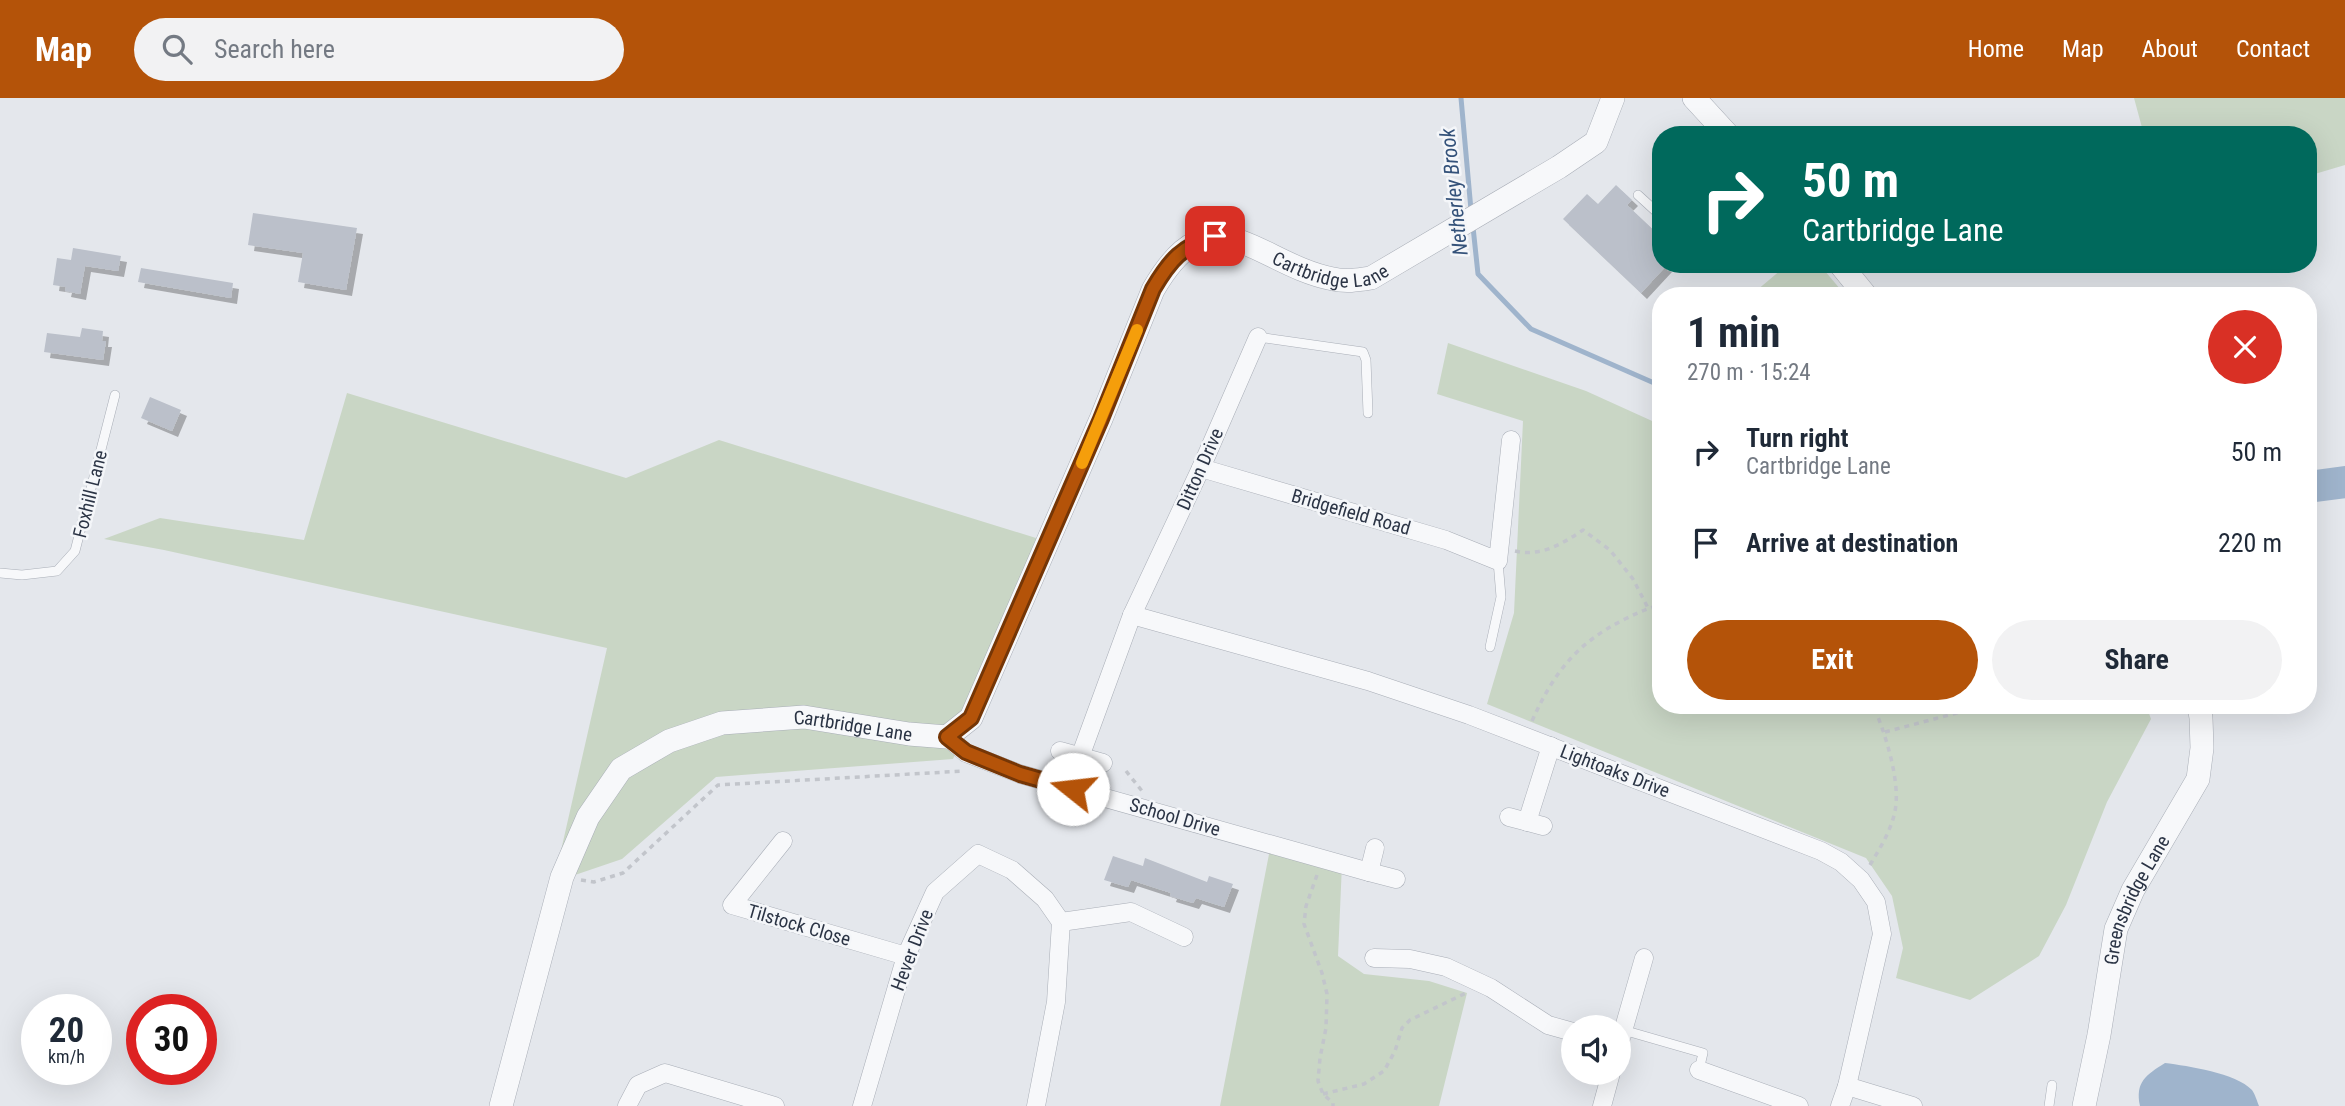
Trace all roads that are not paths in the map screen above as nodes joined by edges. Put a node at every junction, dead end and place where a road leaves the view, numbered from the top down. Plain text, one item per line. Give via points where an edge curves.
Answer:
1 (1613, 98) edge
2 (1694, 98) edge
3 (1720, 126) edge
4 (1638, 195) dead end
5 (1652, 208) edge
6 (1847, 273) edge
7 (1859, 287) edge
8 (1258, 337) joint
9 (116, 395) dead end
10 (1368, 412) dead end
11 (1511, 440) dead end
12 (1201, 468) junction
13 (1499, 554) junction
14 (0, 573) edge
15 (1132, 615) junction
16 (1490, 647) dead end
17 (2200, 714) edge
18 (947, 737) junction
19 (1551, 746) junction
20 (1060, 751) dead end
21 (1080, 757) junction
22 (1104, 763) dead end
23 (1509, 817) dead end
24 (783, 841) dead end
25 (1375, 848) dead end
26 (1369, 872) junction
27 (1396, 880) dead end
28 (1061, 922) junction
29 (1184, 937) dead end
30 (906, 956) junction
31 (1374, 958) dead end
32 (1644, 958) dead end
33 (1627, 1015) edge
34 (1561, 1029) edge
35 (1631, 1039) edge
36 (1699, 1070) joint
37 (1608, 1085) edge
38 (2052, 1085) dead end
39 (1847, 1086) junction
40 (866, 1105) edge
41 (501, 1106) edge
42 (627, 1106) edge
43 (775, 1106) edge
44 (1036, 1106) edge
45 (1602, 1106) edge
46 (1800, 1106) edge
47 (1840, 1106) edge
48 (1913, 1106) edge
49 (2049, 1106) edge
50 (2084, 1106) edge

1 - 18 street, Cartbridge Lane via 1596,142 1371,278 1352,281 1311,273 1245,243 1215,236 1194,242 1174,258 1153,289 971,718
2 - 3 street
4 - 5 lane
6 - 7 street
8 - 10 lane, Ditton Drive via 1363,352
8 - 12 street, Ditton Drive
9 - 14 lane, Foxhill Lane via 75,551 57,571
11 - 13 street
12 - 13 street, Bridgefield Road
12 - 15 street, Ditton Drive
13 - 16 lane via 1501,597
15 - 19 street, Lightoaks Drive via 1368,681
15 - 21 street, Ditton Drive
17 - 50 street, Greensbridge Lane via 2198,779 2133,890 2116,929
18 - 26 street, School Drive via 966,752 1033,778
18 - 41 street, Cartbridge Lane via 804,716 722,723 668,741 621,769 588,817 562,877
19 - 23 street via 1535,824
19 - 39 street, Lightoaks Drive via 1821,851 1861,880 1876,902 1882,934
20 - 21 street
21 - 22 street
24 - 30 street, Tilstock Close via 732,905
25 - 26 street
26 - 27 street, School Drive
28 - 29 street via 1130,912
28 - 30 street, Hever Drive via 1045,899 1012,870 978,854 935,892
28 - 44 street via 1056,1003
30 - 40 street, Hever Drive
31 - 34 street via 1446,967
32 - 33 street
35 - 36 lane via 1703,1053
36 - 46 street
37 - 45 street
38 - 49 lane
39 - 47 street, Lightoaks Drive
39 - 48 street
42 - 43 street via 638,1085 665,1073

